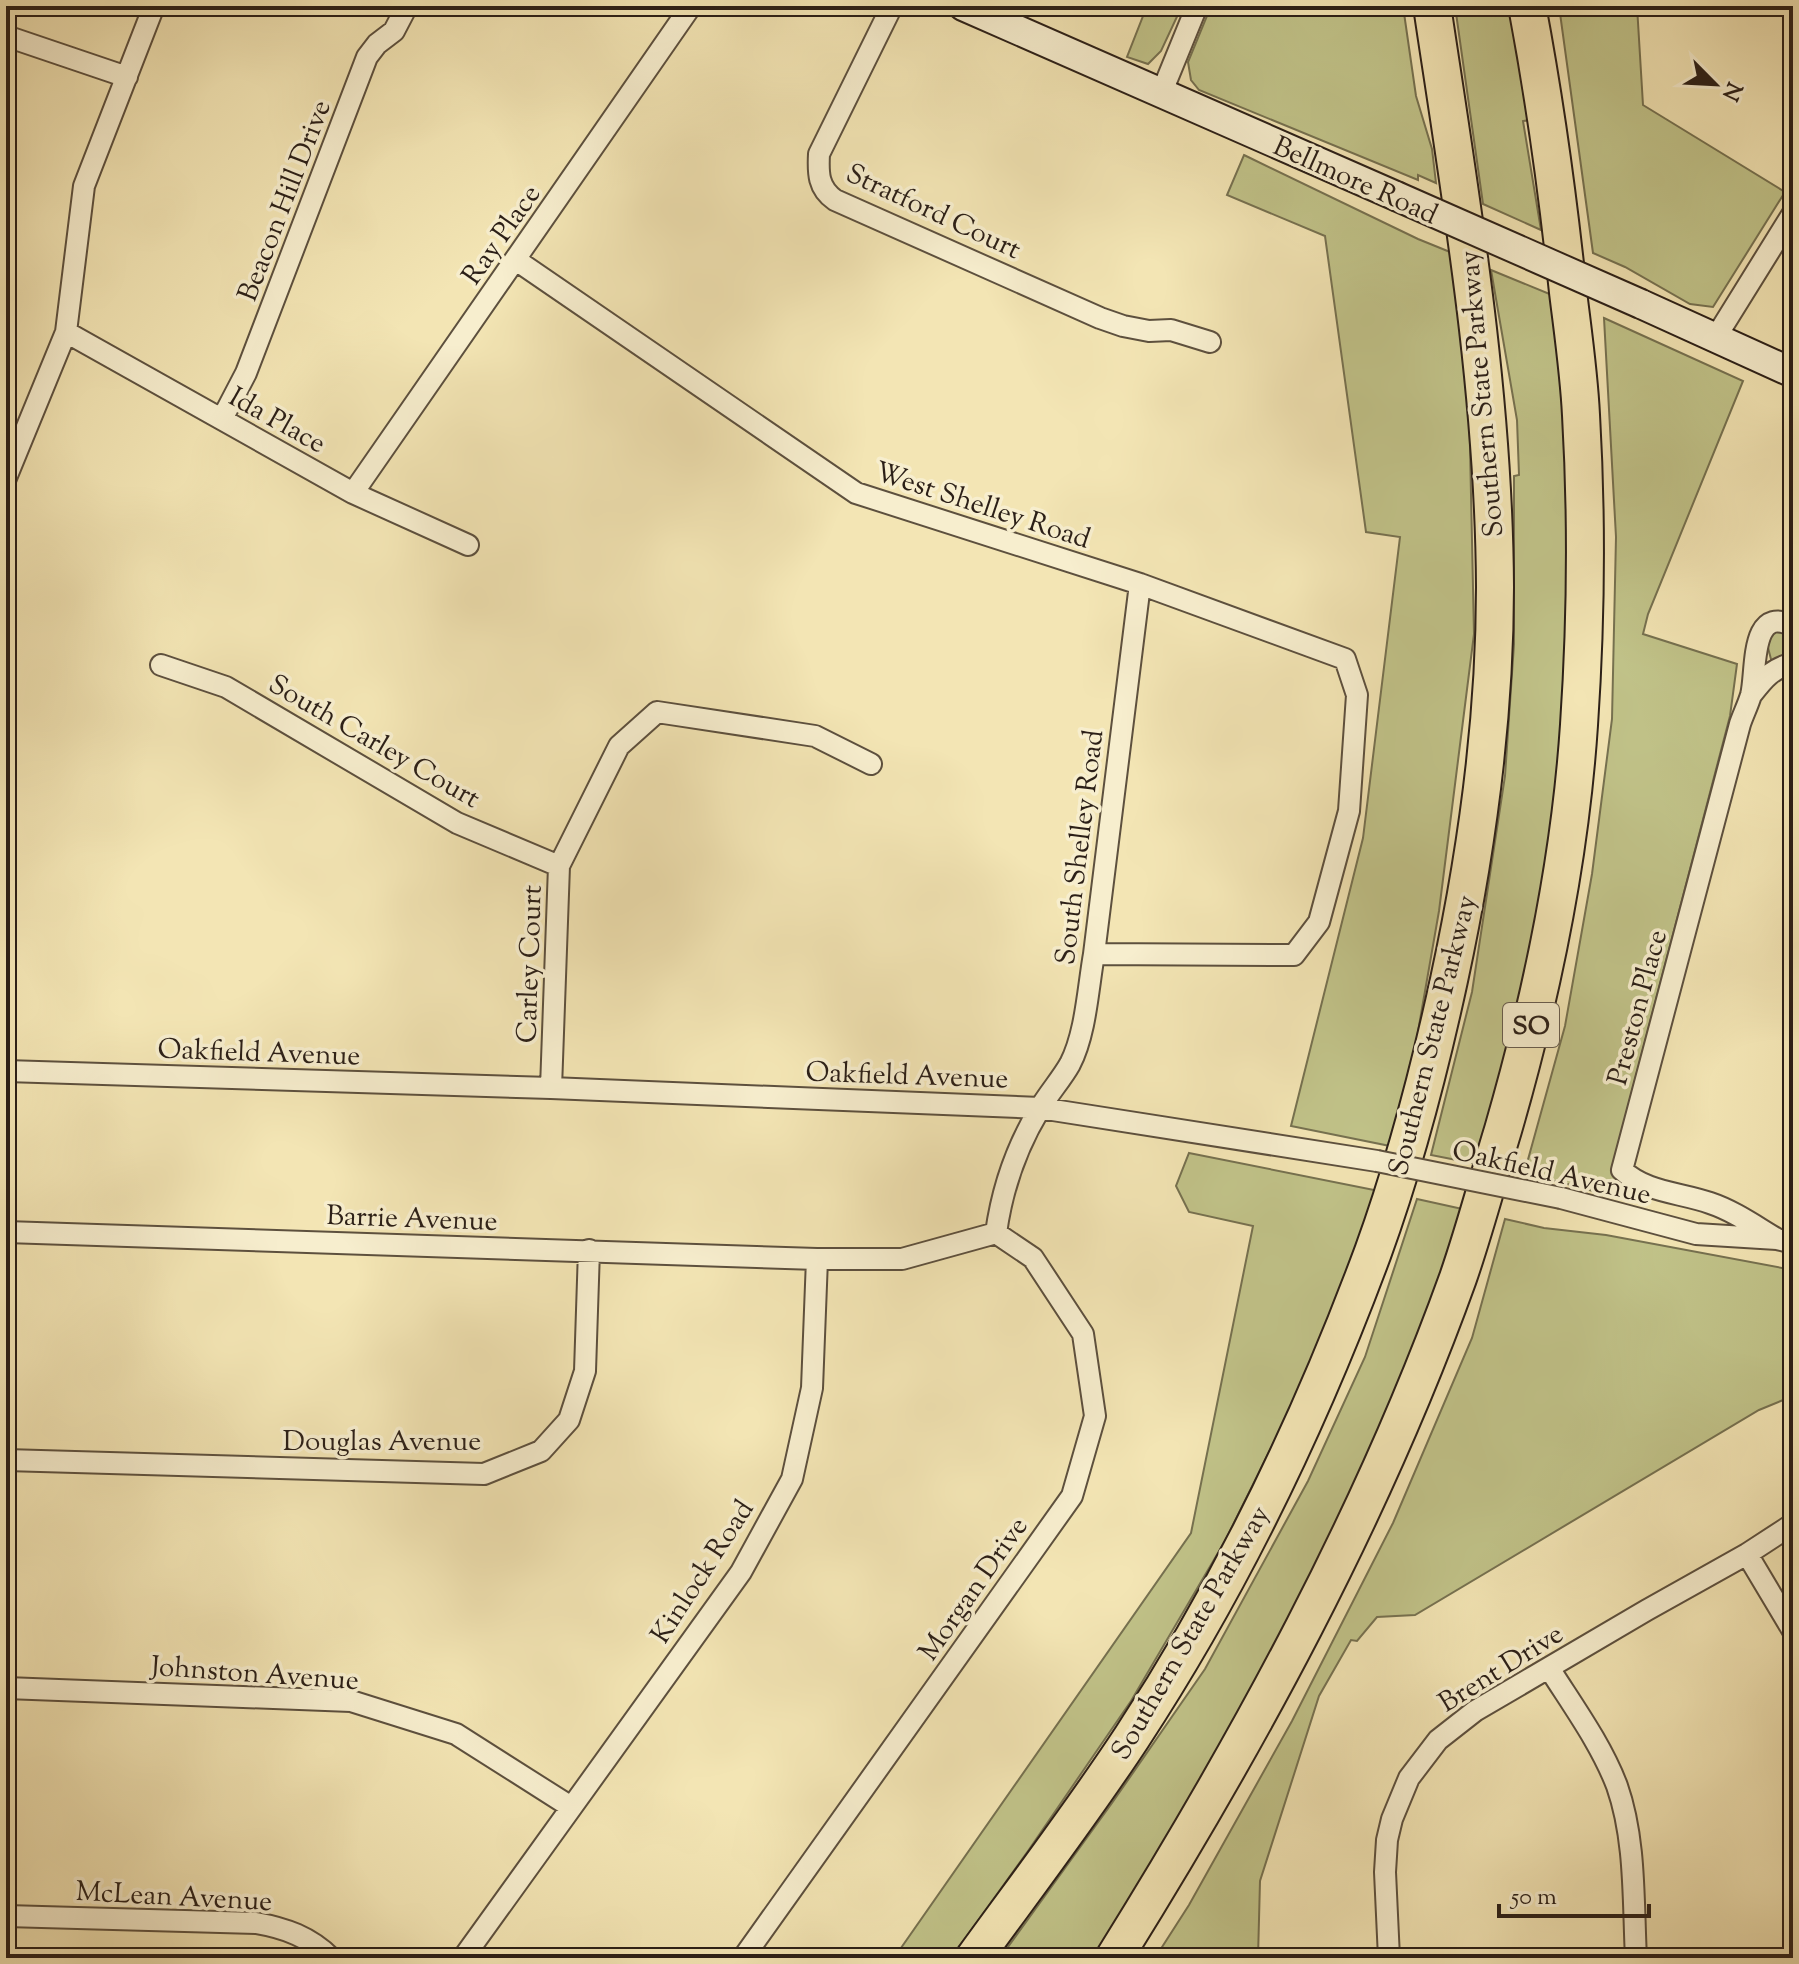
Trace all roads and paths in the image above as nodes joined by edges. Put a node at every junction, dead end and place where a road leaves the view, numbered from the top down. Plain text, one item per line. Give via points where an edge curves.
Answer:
1 (154, 6) edge
2 (691, 6) edge
3 (892, 6) edge
4 (963, 6) edge
5 (1197, 6) edge
6 (1432, 6) edge
7 (1527, 6) edge
8 (406, 8) edge
9 (6, 36) edge
10 (127, 77) junction
11 (1161, 94) junction
12 (1793, 213) edge
13 (516, 260) junction
14 (66, 332) junction
15 (1716, 337) junction
16 (1210, 342) dead end
17 (1793, 373) edge
18 (222, 419) junction
19 (6, 478) edge
20 (353, 493) junction
21 (468, 545) dead end
22 (1140, 584) junction
23 (1793, 626) edge
24 (1793, 663) edge
25 (161, 665) dead end
26 (1752, 694) junction
27 (871, 764) dead end
28 (559, 866) junction
29 (1094, 954) junction
30 (6, 1071) edge
31 (551, 1088) junction
32 (1040, 1108) junction
33 (6, 1232) edge
34 (996, 1233) junction
35 (1785, 1241) edge
36 (589, 1250) junction
37 (817, 1259) junction
38 (6, 1460) edge
39 (1793, 1524) edge
40 (1747, 1554) junction
41 (1793, 1631) edge
42 (1549, 1668) junction
43 (6, 1688) edge
44 (571, 1807) junction
45 (6, 1916) edge
46 (331, 1958) edge
47 (463, 1958) edge
48 (743, 1958) edge
49 (974, 1958) edge
50 (1114, 1958) edge
51 (1389, 1958) edge
52 (1636, 1958) edge

1 - 10 street
2 - 13 street, Ray Place
3 - 16 street, Stratford Court via 819,154 818,176 828,195 1100,318
4 - 11 main road, Bellmore Road
5 - 11 street
6 - 49 highway, Southern State Parkway via 1488,416 1495,588 1478,825 1435,1042 1374,1248 1289,1457 1132,1737
7 - 50 highway, SO via 1554,168 1581,411 1585,513 1579,729 1546,955 1523,1062 1458,1275 1376,1478 1225,1774
8 - 18 street, Beacon Hill Drive via 394,31 367,57 246,373
9 - 10 street
10 - 14 street via 84,186
11 - 15 main road, Bellmore Road, bridge
12 - 15 street
13 - 20 street, Ray Place
13 - 22 street, West Shelley Road via 856,493
14 - 18 street, Ida Place
14 - 19 street
15 - 17 main road, Bellmore Road
18 - 20 street, Ida Place
20 - 21 street, Ida Place
22 - 29 street, South Shelley Road
22 - 29 street, West Shelley Road via 1345,659 1357,695 1349,811 1319,922 1294,955
23 - 26 street via 1770,623 1760,635
24 - 26 street via 1766,676
25 - 28 street, South Carley Court via 226,687 457,823
26 - 35 street, Preston Place via 1622,1170 1634,1181 1728,1210
27 - 28 street, Carley Court via 815,736 657,712 619,746
28 - 31 street, Carley Court
29 - 32 street, South Shelley Road via 1076,1049
30 - 31 street, Oakfield Avenue
31 - 32 street, Oakfield Avenue
32 - 34 street via 1000,1201
32 - 35 street, Oakfield Avenue, bridge via 1377,1161 1561,1198 1696,1234
33 - 36 street, Barrie Avenue
34 - 37 street via 902,1259
34 - 48 street, Morgan Drive via 1033,1258 1083,1334 1095,1416 1072,1496
36 - 37 street, Barrie Avenue
36 - 38 street, Douglas Avenue via 585,1371 569,1420 541,1451 484,1474
37 - 44 street, Kinlock Road via 812,1388 792,1479 741,1572
39 - 40 street, Brent Drive
40 - 41 street
40 - 42 street, Brent Drive
42 - 51 street, Brent Drive via 1475,1711 1438,1740 1409,1778 1387,1840
42 - 52 street via 1617,1787 1631,1857
43 - 44 street, Johnston Avenue via 351,1701 456,1734
44 - 47 street, Kinlock Road
45 - 46 street, McLean Avenue via 256,1923 302,1936

